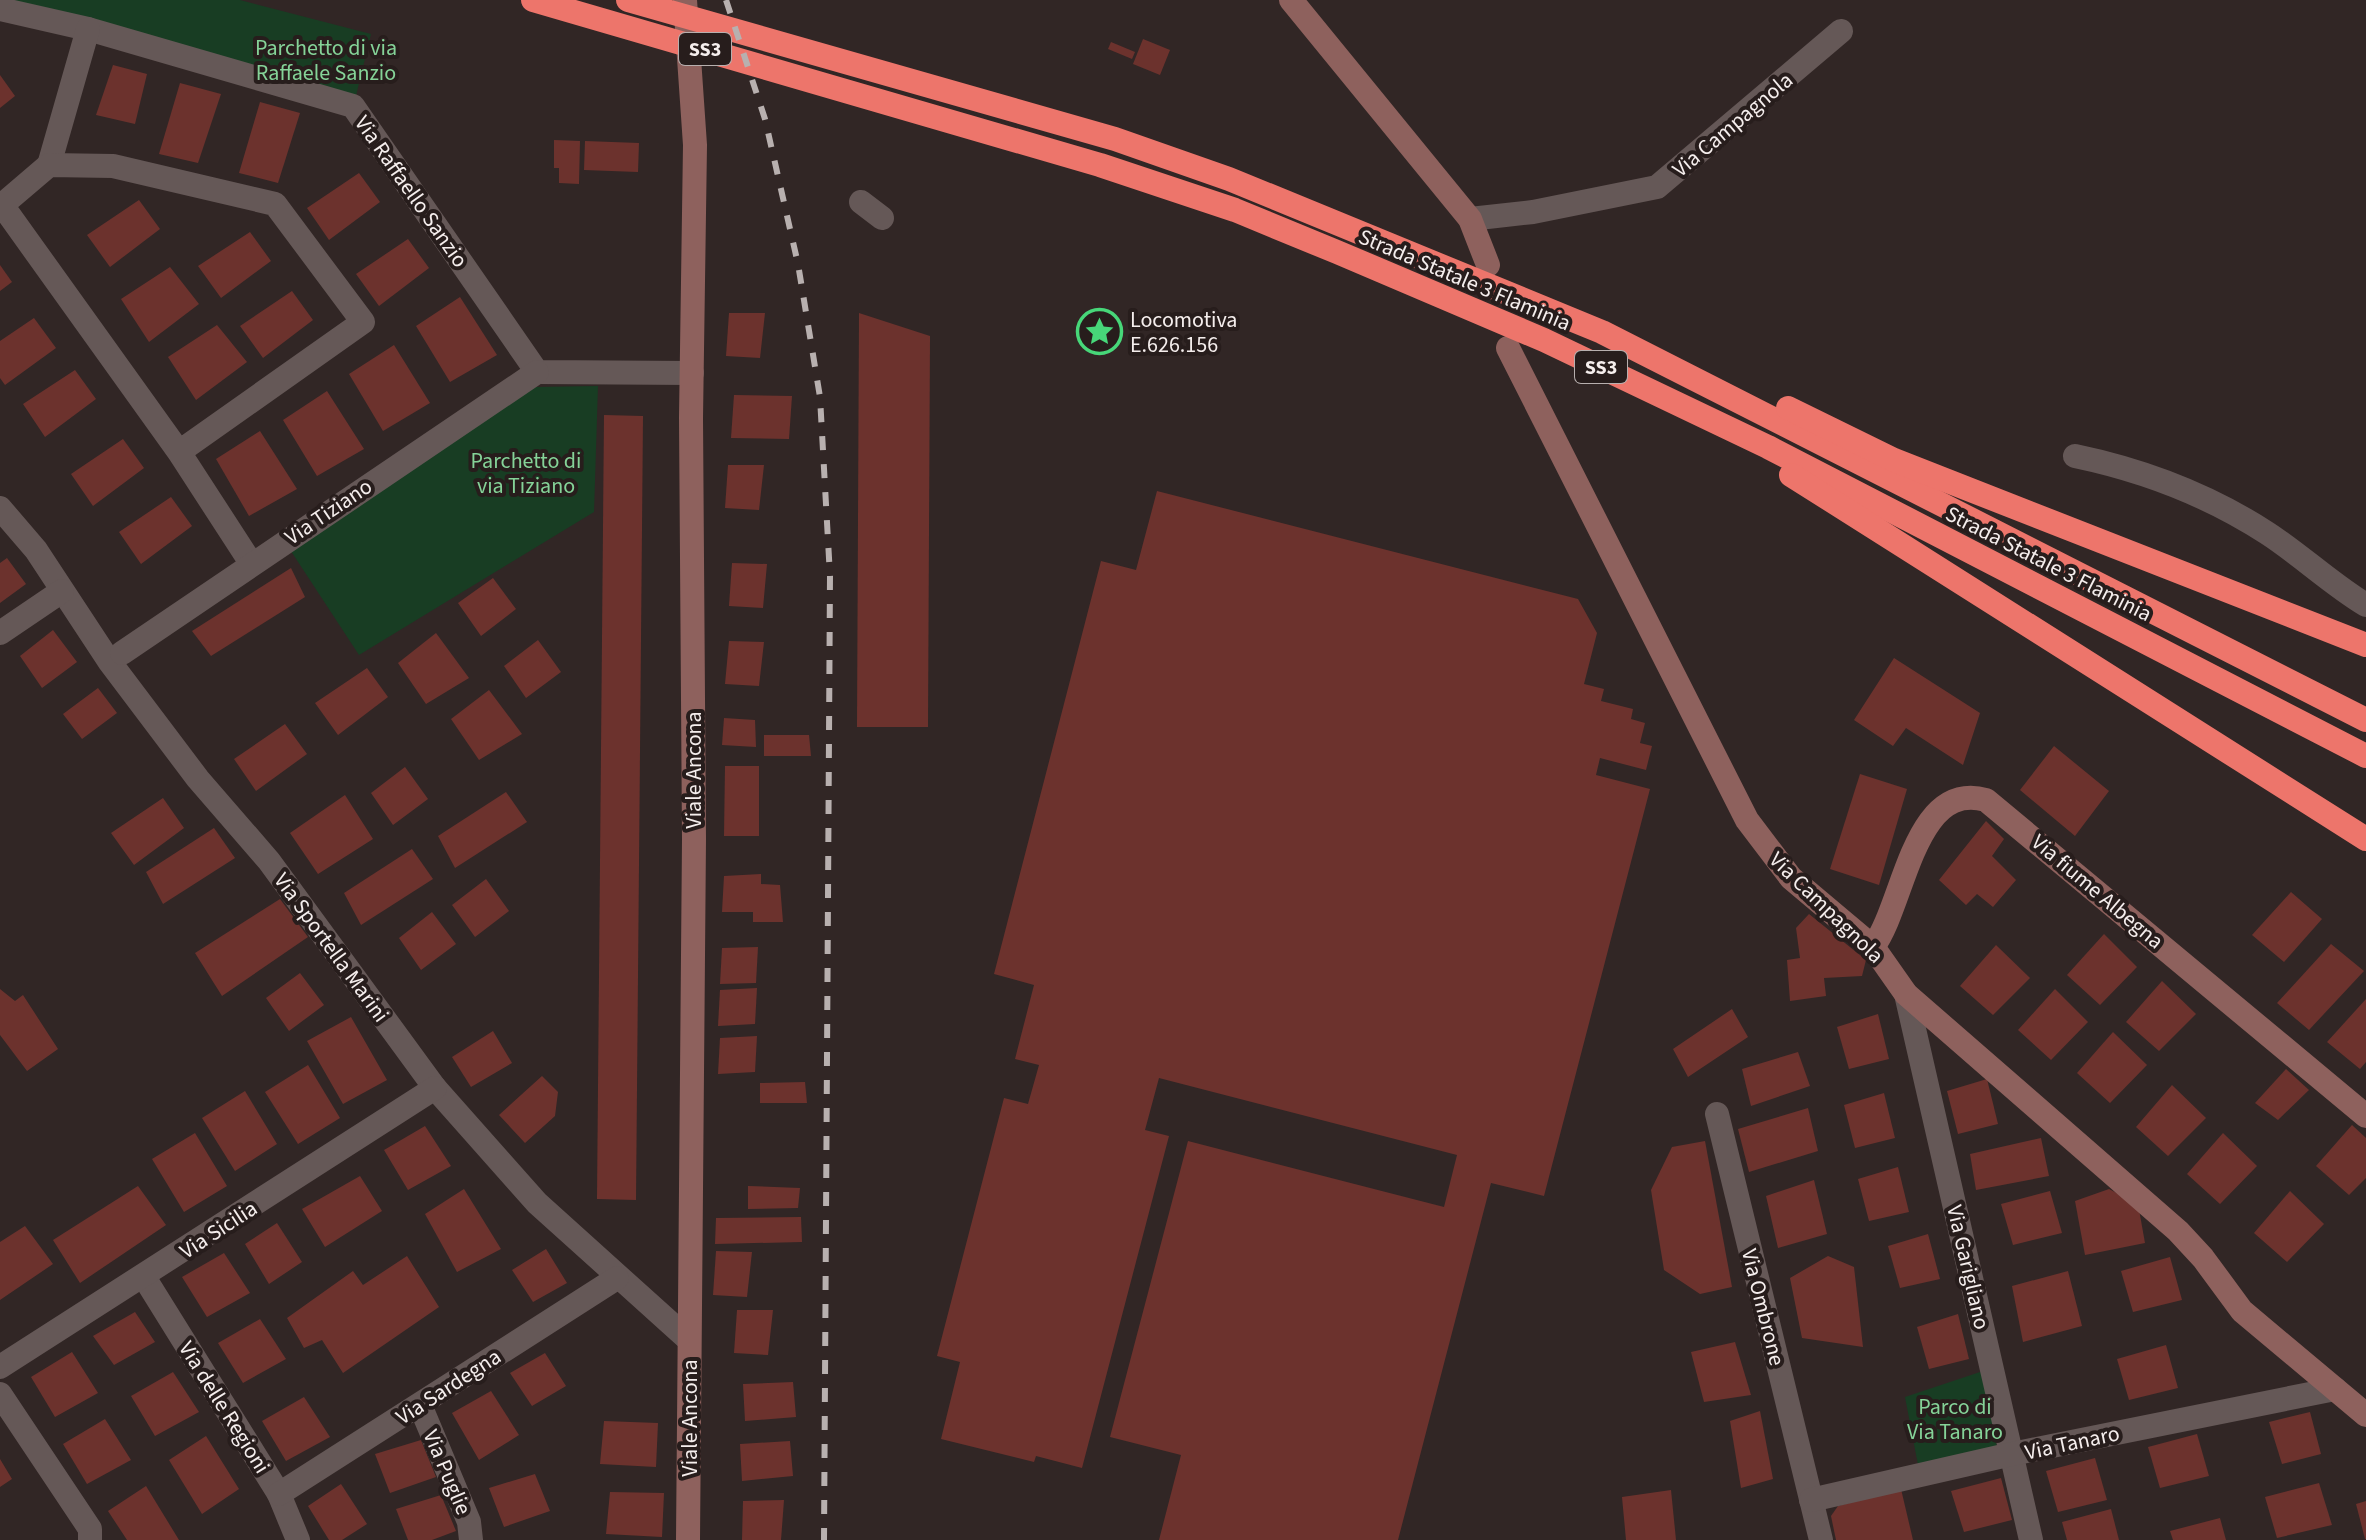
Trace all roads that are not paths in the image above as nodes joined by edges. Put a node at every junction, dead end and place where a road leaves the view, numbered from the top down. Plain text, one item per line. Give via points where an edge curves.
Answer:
1 (533, 0) edge
2 (628, 0) edge
3 (685, 0) edge
4 (1291, 0) edge
5 (0, 9) edge
6 (88, 29) junction
7 (1841, 31) dead end
8 (49, 165) junction
9 (861, 202) dead end
10 (882, 218) dead end
11 (1470, 219) junction
12 (1488, 265) dead end
13 (1602, 332) junction
14 (1508, 348) dead end
15 (537, 372) junction
16 (692, 373) junction
17 (1619, 376) junction
18 (179, 452) junction
19 (2075, 456) dead end
20 (5, 510) edge
21 (251, 563) junction
22 (62, 591) junction
23 (2366, 605) edge
24 (0, 633) edge
25 (2366, 645) edge
26 (122, 653) dead end
27 (2366, 720) edge
28 (2366, 756) edge
29 (2366, 839) edge
30 (1873, 947) junction
31 (1906, 994) junction
32 (435, 1088) junction
33 (1717, 1114) dead end
34 (2366, 1116) edge
35 (144, 1277) junction
36 (617, 1278) junction
37 (688, 1339) junction
38 (0, 1367) edge
39 (2335, 1389) junction
40 (0, 1394) edge
41 (420, 1405) junction
42 (2366, 1415) edge
43 (2012, 1454) junction
44 (279, 1494) junction
45 (1811, 1500) junction
46 (90, 1540) edge
47 (298, 1540) edge
48 (471, 1540) edge
49 (688, 1540) edge
50 (1821, 1540) edge
51 (2031, 1540) edge

1 - 17 highway, Strada Statale 3 Flaminia / SS3 via 1100,165 1235,210
2 - 13 highway, Strada Statale 3 Flaminia / SS3 via 1115,139 1215,174
3 - 16 street, Viale Ancona via 695,145
4 - 11 street
5 - 6 street, Via Raffaello Sanzio
6 - 8 street
6 - 15 street, Via Raffaello Sanzio via 353,106
7 - 11 street, Via Campagnola via 1657,187
8 - 18 street via 2,205
8 - 18 street via 113,166 275,204 363,322
9 - 10 street
11 - 12 street
13 - 25 highway via 1712,371 1894,460
13 - 27 highway, Strada Statale 3 Flaminia / SS3
14 - 30 street, Via Campagnola via 1747,820 1791,878
15 - 16 street
15 - 21 street, Via Tiziano
16 - 37 street, Viale Ancona
17 - 28 highway, Strada Statale 3 Flaminia / SS3 via 1768,447
17 - 29 highway via 1688,423 1796,478
18 - 21 street
19 - 23 street via 2145,475 2230,511
20 - 22 street, Via Sportella Marini
21 - 26 street, Via Tiziano
22 - 24 street
22 - 32 street, Via Sportella Marini via 118,673 198,779 269,861
30 - 31 street, Via Campagnola
30 - 34 street, Via fiume Albegna via 1935,813 1956,798 1986,800
31 - 39 street, Via Campagnola via 2178,1231 2242,1311
31 - 43 street, Via Garigliano
32 - 35 street, Via Sicilia
32 - 36 street, Via Sportella Marini via 537,1203
33 - 45 street, Via Ombrone
35 - 38 street, Via Sicilia
35 - 44 street, Via delle Regioni
36 - 37 street, Via Sportella Marini
36 - 41 street, Via Sardegna
37 - 49 street, Viale Ancona
39 - 42 street, Via Campagnola
39 - 43 street, Via Tanaro
40 - 46 street via 90,1529
41 - 44 street, Via Sardegna
41 - 48 street, Via Puglie via 469,1522
43 - 45 street, Via Tanaro
43 - 51 street, Via Garigliano
44 - 47 street, Via delle Regioni
45 - 50 street, Via Ombrone

